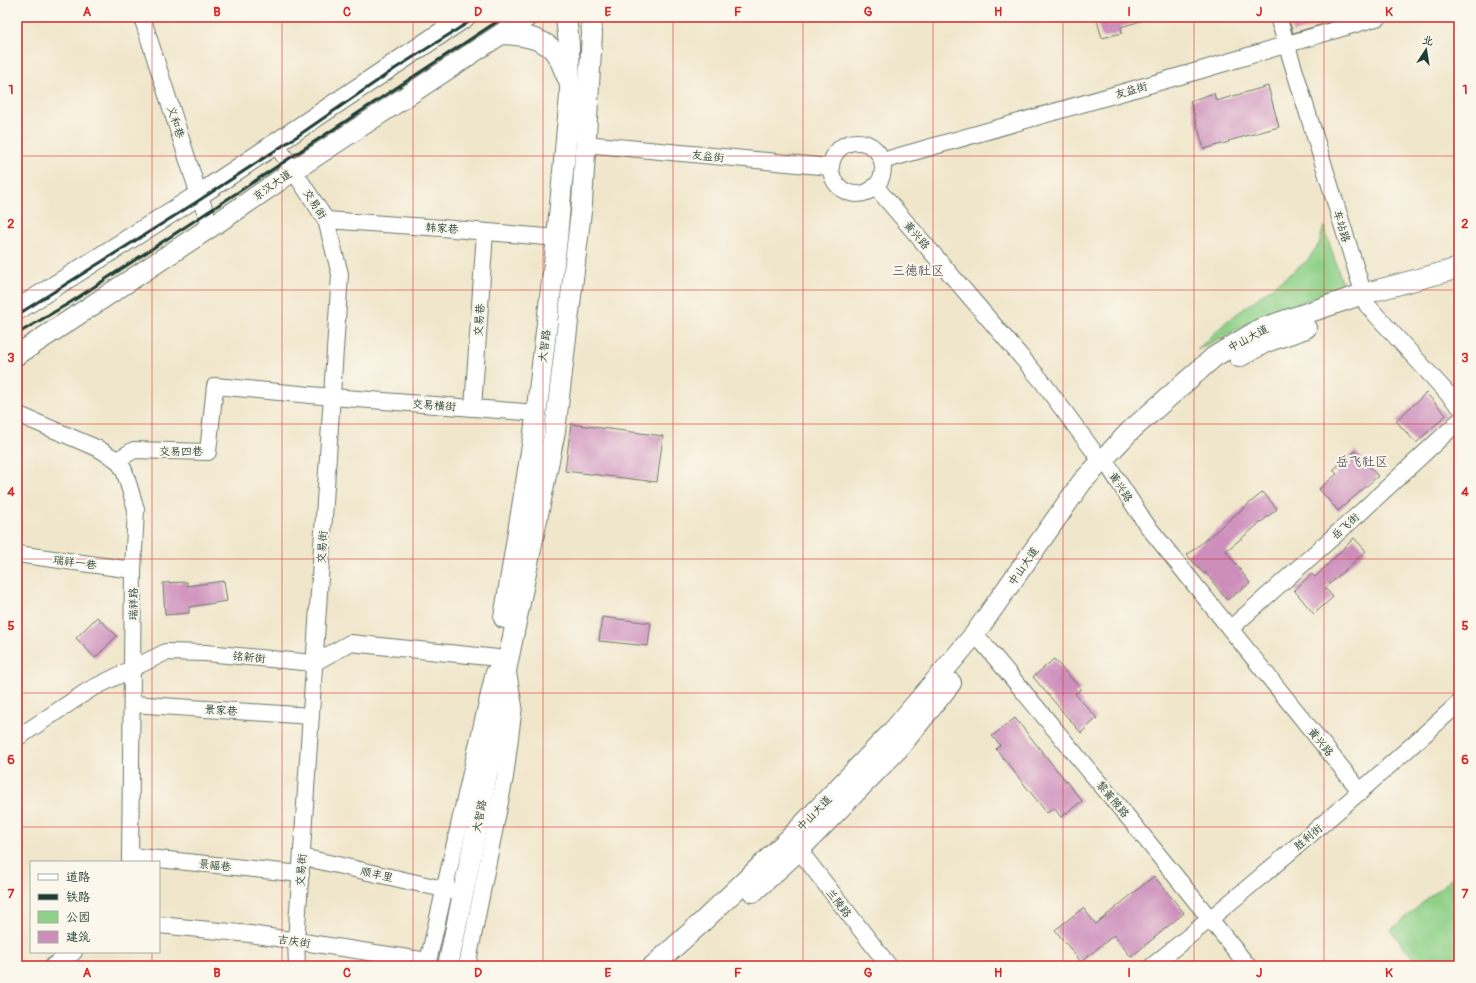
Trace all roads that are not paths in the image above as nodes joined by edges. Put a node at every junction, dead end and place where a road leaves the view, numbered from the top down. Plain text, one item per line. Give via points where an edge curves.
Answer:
1 (142, 17) edge
2 (465, 17) edge
3 (528, 17) edge
4 (566, 17) edge
5 (1278, 17) edge
6 (1380, 17) edge
7 (595, 18) edge
8 (503, 34) junction
9 (1286, 45) junction
10 (570, 95) junction
11 (276, 144) junction
12 (586, 144) junction
13 (882, 161) junction
14 (830, 167) junction
15 (293, 171) junction
16 (875, 186) junction
17 (199, 195) junction
18 (326, 220) junction
19 (211, 226) junction
20 (485, 232) junction
21 (557, 238) junction
22 (1459, 268) edge
23 (1459, 278) edge
24 (1365, 299) junction
25 (17, 310) edge
26 (17, 355) edge
27 (215, 386) joint
28 (332, 397) junction
29 (1459, 406) edge
30 (473, 408) junction
31 (17, 414) edge
32 (536, 414) junction
33 (1459, 421) edge
34 (117, 460) junction
35 (1105, 464) junction
36 (17, 554) edge
37 (134, 570) junction
38 (1230, 628) junction
39 (979, 639) junction
40 (314, 663) junction
41 (499, 665) junction
42 (132, 668) junction
43 (1459, 703) edge
44 (132, 704) junction
45 (311, 716) junction
46 (19, 734) edge
47 (1361, 792) junction
48 (794, 844) junction
49 (302, 857) junction
50 (130, 859) edge
51 (153, 861) edge
52 (160, 862) edge
53 (301, 874) junction
54 (448, 891) junction
55 (1210, 920) junction
56 (160, 925) edge
57 (296, 941) junction
58 (72, 953) edge
59 (430, 964) edge
60 (53, 966) edge
61 (297, 966) edge
62 (448, 966) edge
63 (467, 966) edge
64 (653, 966) edge
65 (672, 966) edge
66 (889, 966) edge
67 (1152, 966) edge
68 (1248, 966) edge

1 - 17 street, 义和巷
2 - 11 main road
3 - 8 main road, 京汉大道
4 - 10 main road, 大智路
5 - 9 street, 车站路
6 - 9 street, 友益街
7 - 12 main road, 大智路
8 - 10 main road via 533,39 552,49 567,77
8 - 15 main road, 京汉大道
9 - 13 street, 友益街
9 - 24 street, 车站路
10 - 21 main road, 大智路
11 - 15 street, 交易街
11 - 17 main road
12 - 14 street, 友益街
12 - 41 main road, 大智路 via 582,202 555,431
13 - 14 street via 872,146 856,142 846,143 833,156
13 - 16 street via 881,179
14 - 16 street via 836,184 852,194 868,192
15 - 18 street, 交易街
15 - 19 main road, 京汉大道
16 - 35 street, 黄兴路 via 1041,380
17 - 19 street, 义和巷
17 - 25 main road
18 - 20 street, 韩家巷
18 - 28 street, 交易街 via 340,274
19 - 26 main road, 京汉大道
20 - 21 street, 韩家巷
20 - 30 street, 交易巷
21 - 32 main road, 大智路
22 - 24 main road, 中山大道
23 - 24 main road, 中山大道
24 - 29 street, 车站路
24 - 35 main road, 中山大道 via 1260,329 1214,357 1128,432
27 - 28 street, 交易横街
27 - 34 street, 交易四巷 via 208,452 134,450
28 - 30 street, 交易横街
28 - 40 street, 交易街
30 - 32 street, 交易横街
31 - 34 street via 99,449
32 - 41 main road, 大智路 via 510,573
33 - 38 street, 岳飞街 via 1362,512
34 - 37 street, 瑞祥路 via 124,470 136,509
35 - 38 street, 黄兴路 via 1146,524
35 - 39 main road, 中山大道 via 1082,482
36 - 37 street, 瑞祥一巷
37 - 42 street, 瑞祥路
38 - 47 street, 黄兴路
39 - 48 main road, 中山大道 via 891,733
39 - 55 street, 黎黄陂路
40 - 41 street via 350,643
40 - 42 street, 铭新街 via 166,652
40 - 45 street, 交易街
41 - 54 main road, 大智路 via 470,804
41 - 62 main road, 大智路 via 481,807
41 - 63 street, 大智路 via 514,706 504,777
42 - 44 street, 瑞祥路
42 - 46 street, 铭新街 via 89,690
43 - 47 street, 胜利街
44 - 45 street, 景家巷
44 - 50 street, 瑞祥路
45 - 49 street, 交易街
47 - 55 street, 胜利街
48 - 64 main road, 中山大道
48 - 65 main road, 中山大道
48 - 66 street, 兰陵路
49 - 53 street, 交易街
49 - 54 street, 顺丰里
50 - 51 street, 景福巷
52 - 53 street, 景福巷
53 - 57 street, 交易街
54 - 59 main road, 大智路
55 - 67 street, 胜利街
55 - 68 street, 黎黄陂路
56 - 57 street, 吉庆街
57 - 59 street, 吉庆街
57 - 61 street, 交易街
58 - 60 street

